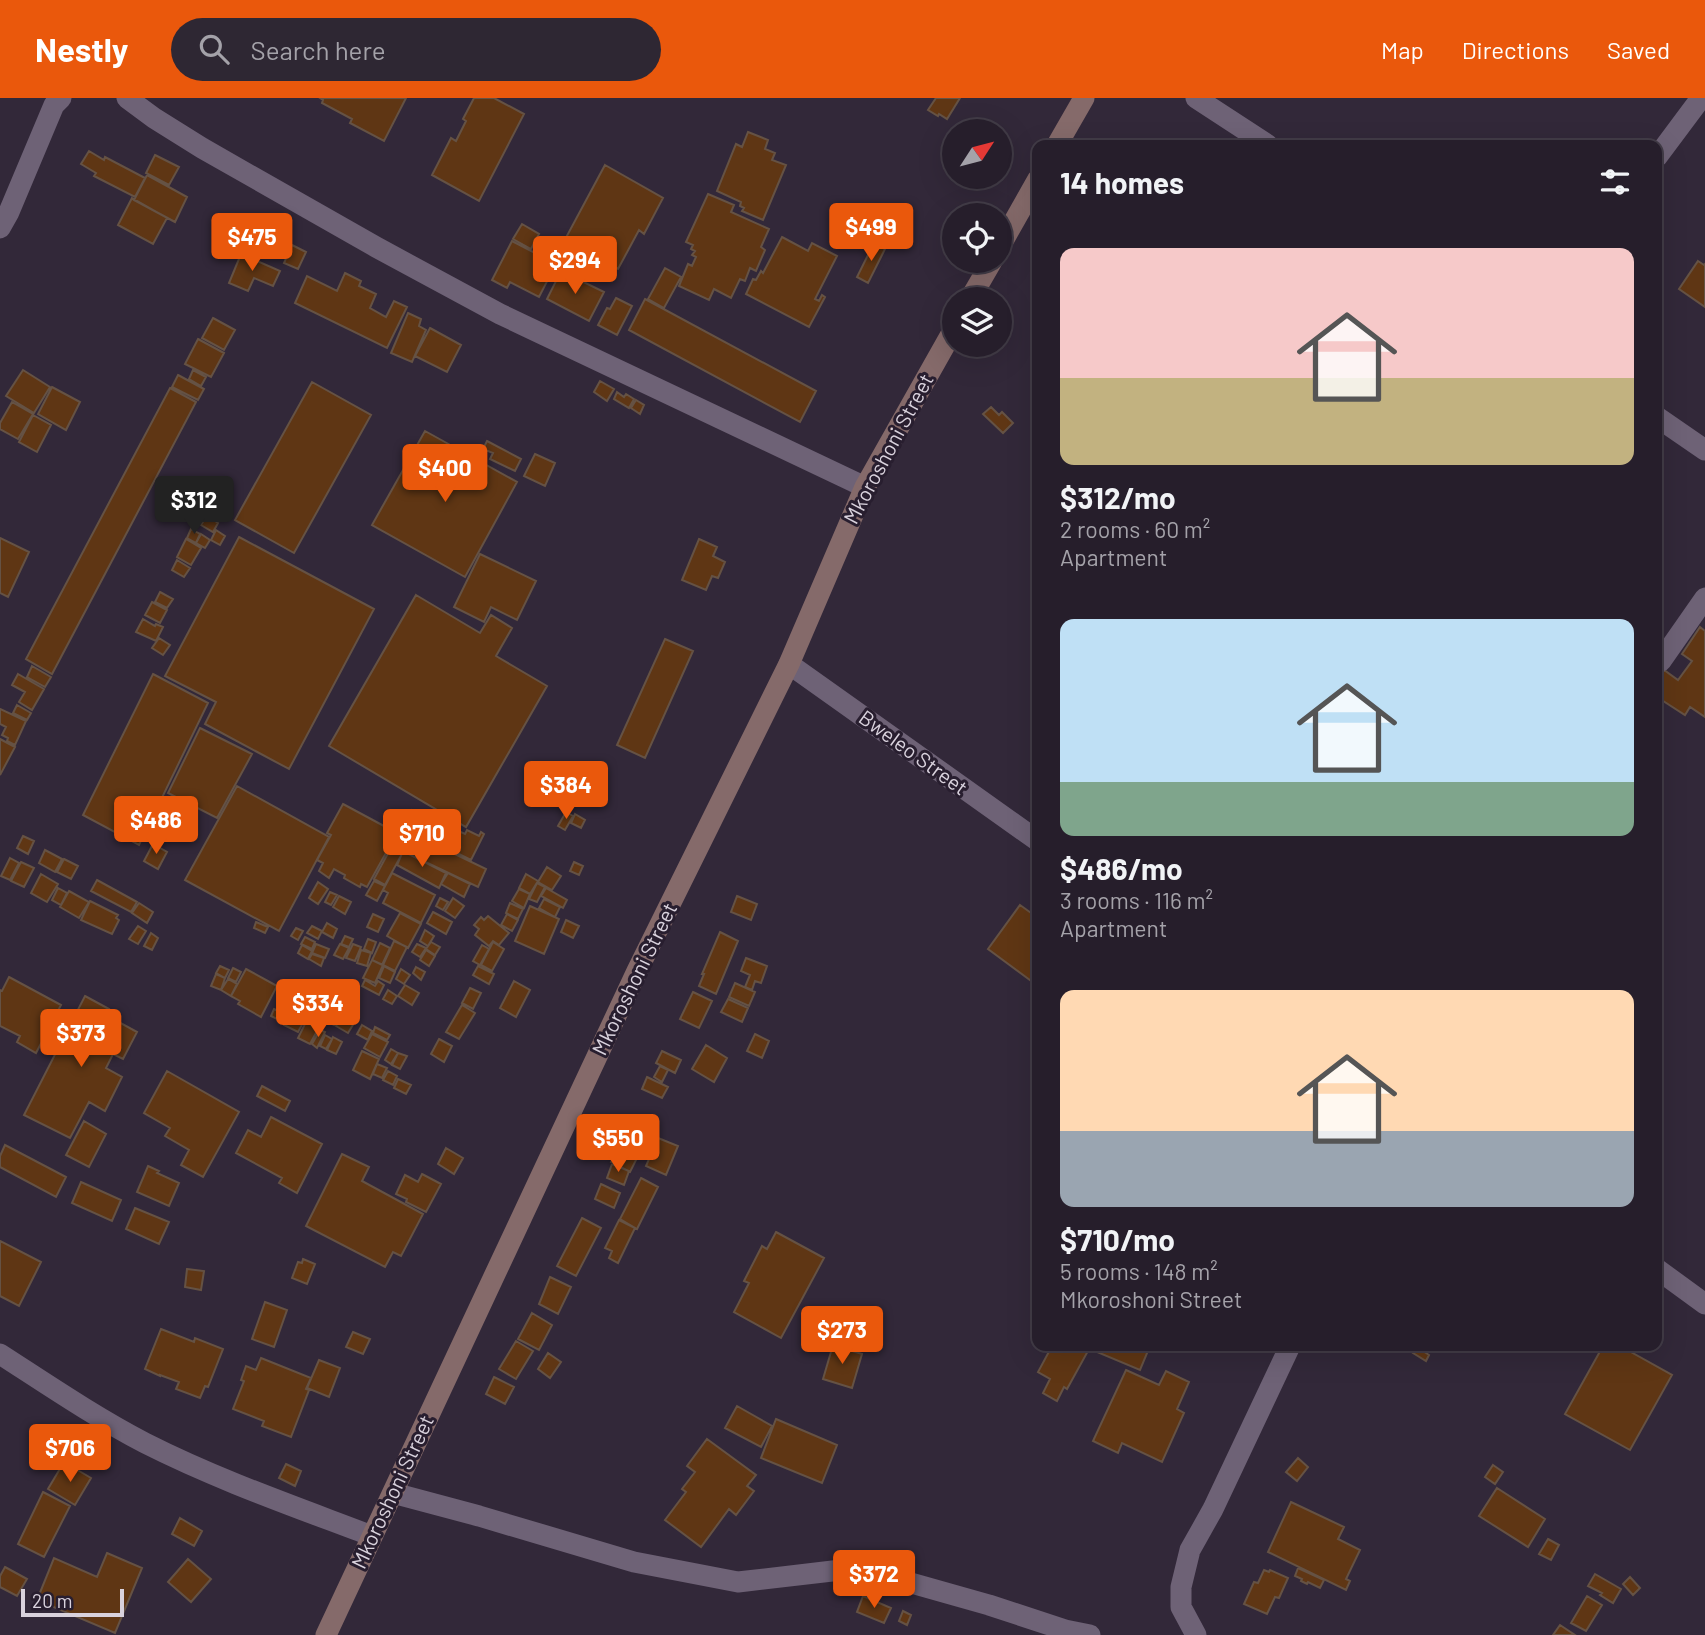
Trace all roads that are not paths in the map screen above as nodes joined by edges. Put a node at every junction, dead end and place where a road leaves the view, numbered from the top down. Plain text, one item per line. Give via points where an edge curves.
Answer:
1 (61, 98) edge
2 (128, 98) edge
3 (1084, 98) edge
4 (1196, 98) edge
5 (1701, 98) edge
6 (1060, 140) edge
7 (1260, 140) edge
8 (1662, 151) edge
9 (1032, 190) edge
10 (1012, 225) edge
11 (0, 228) edge
12 (942, 350) edge
13 (1662, 420) edge
14 (1705, 450) edge
15 (865, 487) junction
16 (1705, 598) edge
17 (1662, 659) edge
18 (789, 664) junction
19 (1032, 837) edge
20 (1662, 1273) edge
21 (1705, 1304) edge
22 (1288, 1351) edge
23 (0, 1354) edge
24 (393, 1493) junction
25 (372, 1536) junction
26 (326, 1635) edge
27 (1090, 1635) edge
28 (1196, 1635) edge

1 - 11 street
2 - 15 street via 202,148 500,314
3 - 6 street
4 - 7 street
5 - 8 street
9 - 10 street
12 - 15 street, Mkoroshoni Street
13 - 14 street
15 - 18 street, Mkoroshoni Street
16 - 17 street
18 - 19 street, Bweleo Street
18 - 24 street, Mkoroshoni Street via 631,984
20 - 21 street
22 - 28 street via 1190,1550 1181,1607
23 - 25 street via 145,1442 216,1476
24 - 25 street, Mkoroshoni Street
24 - 27 street via 634,1562 738,1582 858,1568
25 - 26 street, Mkoroshoni Street

